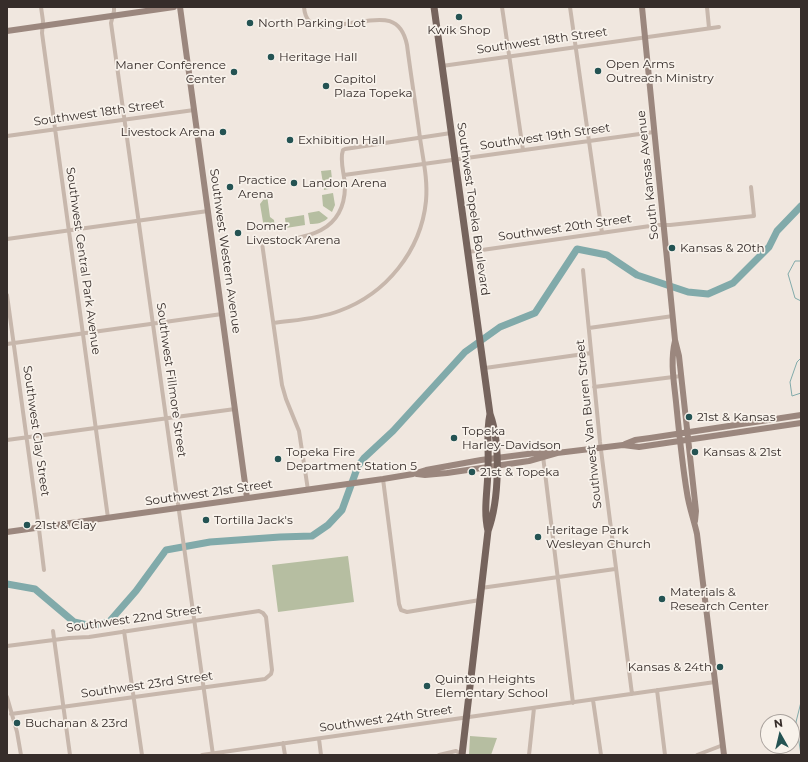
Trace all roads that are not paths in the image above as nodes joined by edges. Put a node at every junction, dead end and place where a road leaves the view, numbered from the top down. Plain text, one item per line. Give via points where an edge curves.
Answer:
1 (41, 7) edge
2 (114, 7) edge
3 (174, 7) edge
4 (180, 7) edge
5 (304, 7) edge
6 (434, 7) edge
7 (502, 7) edge
8 (570, 7) edge
9 (642, 7) edge
10 (707, 7) edge
11 (112, 16) junction
12 (42, 26) junction
13 (718, 27) dead end
14 (709, 28) junction
15 (7, 31) edge
16 (645, 37) junction
17 (576, 46) junction
18 (509, 56) junction
19 (442, 66) junction
20 (194, 110) junction
21 (124, 119) junction
22 (55, 129) junction
23 (654, 132) junction
24 (452, 133) junction
25 (7, 136) edge
26 (420, 138) junction
27 (589, 141) junction
28 (523, 150) junction
29 (455, 160) junction
30 (424, 164) junction
31 (344, 175) junction
32 (751, 187) dead end
33 (208, 211) junction
34 (139, 220) junction
35 (664, 225) junction
36 (69, 230) junction
37 (602, 233) junction
38 (7, 239) edge
39 (468, 252) junction
40 (583, 270) dead end
41 (7, 295) edge
42 (222, 314) junction
43 (673, 316) junction
44 (274, 323) junction
45 (153, 324) junction
46 (589, 328) junction
47 (83, 333) junction
48 (675, 340) junction
49 (14, 343) junction
50 (7, 344) edge
51 (591, 353) junction
52 (485, 368) junction
53 (681, 376) junction
54 (673, 377) junction
55 (594, 387) junction
56 (235, 409) junction
57 (490, 414) junction
58 (801, 415) edge
59 (166, 418) junction
60 (801, 423) edge
61 (96, 428) junction
62 (687, 432) junction
63 (679, 433) junction
64 (26, 438) junction
65 (7, 440) edge
66 (688, 440) junction
67 (680, 441) junction
68 (623, 445) junction
69 (601, 448) junction
70 (543, 455) junction
71 (497, 462) junction
72 (488, 463) junction
73 (383, 479) junction
74 (308, 490) junction
75 (248, 498) junction
76 (178, 508) junction
77 (108, 518) junction
78 (695, 521) junction
79 (39, 528) junction
80 (488, 531) junction
81 (7, 532) edge
82 (615, 569) junction
83 (44, 570) dead end
84 (558, 577) junction
85 (481, 588) junction
86 (480, 600) junction
87 (194, 621) junction
88 (53, 631) dead end
89 (124, 631) junction
90 (54, 640) junction
91 (7, 646) edge
92 (271, 662) joint
93 (715, 682) junction
94 (204, 687) junction
95 (657, 690) junction
96 (632, 694) junction
97 (7, 697) edge
98 (133, 697) junction
99 (593, 700) junction
100 (573, 703) junction
101 (63, 707) junction
102 (534, 708) junction
103 (11, 714) junction
104 (467, 717) junction
105 (319, 738) junction
106 (283, 744) junction
107 (723, 745) junction
108 (213, 754) edge
109 (21, 755) edge
110 (70, 755) edge
111 (142, 755) edge
112 (202, 755) edge
113 (285, 755) edge
114 (321, 755) edge
115 (439, 755) edge
116 (462, 755) edge
117 (528, 755) edge
118 (601, 755) edge
119 (665, 755) edge
120 (697, 755) edge
121 (724, 755) edge

1 - 12 street, Southwest Central Park Avenue
2 - 11 street, Southwest Fillmore Street
3 - 11 main road
4 - 20 main road, Southwest Western Avenue
5 - 26 street via 306,18 319,27 382,19 394,23 404,32
6 - 19 main road, Southwest Topeka Boulevard
7 - 18 street
8 - 17 street
9 - 16 main road, South Kansas Avenue
10 - 14 street
11 - 12 main road
11 - 21 street, Southwest Fillmore Street
12 - 15 main road
12 - 22 street, Southwest Central Park Avenue
13 - 14 street, Southwest 18th Street
14 - 16 street, Southwest 18th Street
16 - 17 street, Southwest 18th Street
16 - 23 main road, South Kansas Avenue
17 - 18 street, Southwest 18th Street
17 - 27 street
18 - 19 street, Southwest 18th Street
18 - 28 street
19 - 24 main road, Southwest Topeka Boulevard
20 - 21 street, Southwest 18th Street
20 - 33 main road, Southwest Western Avenue
21 - 22 street, Southwest 18th Street
21 - 34 street, Southwest Fillmore Street
22 - 25 street, Southwest 18th Street
22 - 36 street, Southwest Central Park Avenue
23 - 27 street, Southwest 19th Street
23 - 35 main road, South Kansas Avenue
24 - 26 street
24 - 29 main road, Southwest Topeka Boulevard
26 - 30 street
26 - 31 street via 348,147 342,152
27 - 28 street, Southwest 19th Street
27 - 37 street
28 - 29 street, Southwest 19th Street
29 - 30 street, Southwest 19th Street
29 - 39 main road, Southwest Topeka Boulevard
30 - 31 street, Southwest 19th Street
30 - 44 street via 426,201 420,227 406,258 389,280 368,297 344,310 318,317
31 - 44 street via 345,194 342,205 327,227 308,236 262,243
32 - 35 street, Southwest 20th Street via 754,216
33 - 34 street
33 - 42 main road, Southwest Western Avenue
34 - 36 street
34 - 45 street, Southwest Fillmore Street
35 - 37 street, Southwest 20th Street
35 - 43 main road, South Kansas Avenue
36 - 38 street
36 - 47 street, Southwest Central Park Avenue
37 - 39 street, Southwest 20th Street
39 - 52 main road, Southwest Topeka Boulevard
40 - 46 street, Southwest Van Buren Street
41 - 49 street, Southwest Clay Street
42 - 45 street
42 - 56 main road, Southwest Western Avenue
43 - 46 street
43 - 48 main road, South Kansas Avenue
44 - 74 street via 282,385 299,431
45 - 47 street
45 - 59 street, Southwest Fillmore Street
46 - 51 street, Southwest Van Buren Street
47 - 49 street
47 - 61 street, Southwest Central Park Avenue
48 - 53 main road, South Kansas Avenue
48 - 54 main road, South Kansas Avenue via 672,352
49 - 50 street
49 - 64 street, Southwest Clay Street
51 - 52 street
51 - 55 street, Southwest Van Buren Street
52 - 57 main road, Southwest Topeka Boulevard
53 - 54 street
53 - 62 main road, South Kansas Avenue
54 - 55 street
54 - 63 main road, South Kansas Avenue
55 - 69 street, Southwest Van Buren Street
56 - 59 street
56 - 75 main road, Southwest Western Avenue
57 - 71 main road, Southwest Topeka Boulevard via 495,427
57 - 72 main road, Southwest Topeka Boulevard via 487,426
58 - 62 main road, Southwest 21st Street
59 - 61 street
59 - 76 street, Southwest Fillmore Street
60 - 66 main road, Southwest 21st Street
61 - 64 street
61 - 77 street, Southwest Central Park Avenue
62 - 63 main road, Southwest 21st Street
62 - 66 main road, South Kansas Avenue
63 - 67 main road, South Kansas Avenue
63 - 68 main road, Southwest 21st Street via 635,440
64 - 65 street
64 - 79 street, Southwest Clay Street
66 - 67 main road, Southwest 21st Street
66 - 78 main road, South Kansas Avenue
67 - 68 main road, Southwest 21st Street via 639,447
67 - 78 main road, South Kansas Avenue via 688,498
68 - 69 main road, Southwest 21st Street
69 - 70 main road, Southwest 21st Street
69 - 82 street, Southwest Van Buren Street
70 - 71 main road, Southwest 21st Street
70 - 84 street
71 - 72 main road, Southwest 21st Street
71 - 80 main road, Southwest Topeka Boulevard via 493,517
72 - 73 main road, Southwest 21st Street via 426,470
72 - 80 main road, Southwest Topeka Boulevard
73 - 74 main road, Southwest 21st Street
73 - 86 street via 401,610 407,612
74 - 75 main road, Southwest 21st Street
75 - 76 main road, Southwest 21st Street
76 - 77 main road, Southwest 21st Street
76 - 87 street, Southwest Fillmore Street
77 - 79 main road, Southwest 21st Street
78 - 93 main road, South Kansas Avenue
79 - 81 main road, Southwest 21st Street
79 - 83 street, Southwest Clay Street
80 - 85 main road, Southwest Topeka Boulevard
82 - 84 street
82 - 96 street, Southwest Van Buren Street
84 - 85 street
84 - 100 street
85 - 86 main road, Southwest Topeka Boulevard
86 - 104 main road, Southwest Topeka Boulevard
87 - 89 street, Southwest 22nd Street
87 - 92 street, Southwest 22nd Street via 259,611 264,613
87 - 94 street, Southwest Fillmore Street
88 - 90 street
89 - 90 street, Southwest 22nd Street
89 - 98 street
90 - 91 street, Southwest 22nd Street
90 - 101 street
92 - 94 street, Southwest 23rd Street via 271,673 264,679
93 - 95 street, Southwest 24th Street
93 - 107 main road, South Kansas Avenue
94 - 98 street, Southwest 23rd Street
94 - 108 street, Southwest Fillmore Street
95 - 96 street, Southwest 24th Street
95 - 119 street
96 - 99 street, Southwest 24th Street
97 - 103 street
98 - 101 street, Southwest 23rd Street
98 - 111 street
99 - 100 street, Southwest 24th Street
99 - 118 street
100 - 102 street, Southwest 24th Street
101 - 103 street, Southwest 23rd Street
101 - 110 street
102 - 104 street, Southwest 24th Street
102 - 117 street
103 - 109 street
104 - 105 street, Southwest 24th Street
104 - 116 main road, Southwest Topeka Boulevard
105 - 106 street, Southwest 24th Street
105 - 114 street
106 - 108 street, Southwest 24th Street
106 - 113 street
107 - 120 street
107 - 121 main road, South Kansas Avenue
108 - 112 street, Southwest 24th Street
115 - 116 street via 456,751

